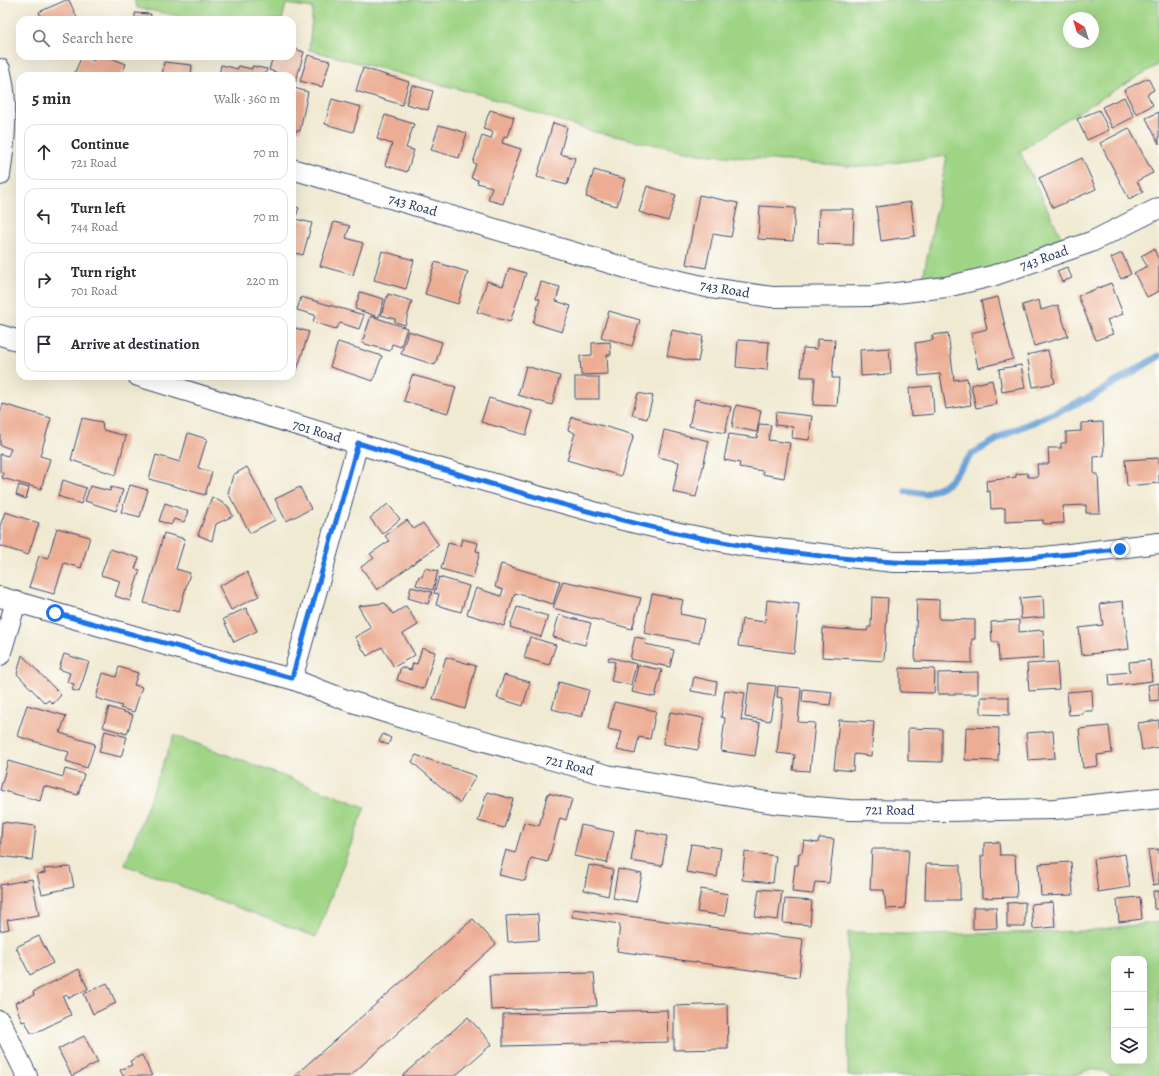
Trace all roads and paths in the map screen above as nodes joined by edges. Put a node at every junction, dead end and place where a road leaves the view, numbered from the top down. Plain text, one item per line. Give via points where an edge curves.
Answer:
1 (0, 69) edge
2 (13, 133) edge
3 (296, 170) edge
4 (0, 175) edge
5 (1159, 208) edge
6 (0, 335) edge
7 (16, 340) edge
8 (151, 380) edge
9 (358, 443) junction
10 (1159, 543) edge
11 (8, 600) edge
12 (0, 655) edge
13 (292, 678) junction
14 (1159, 798) edge
15 (0, 1021) edge
16 (27, 1076) edge

1 - 2 street
2 - 4 street
3 - 5 street, 743 Road via 633,270 712,288 772,297 872,296 946,287 992,276 1091,242
6 - 7 street
8 - 9 street, 701 Road
9 - 10 street, 701 Road via 619,519 679,534 755,547 894,562 941,562 1045,556
9 - 13 street
11 - 12 street
11 - 13 street, 721 Road via 200,655
13 - 14 street, 721 Road via 346,700 416,722 606,775 773,803 850,810 954,811 1055,809
15 - 16 street

